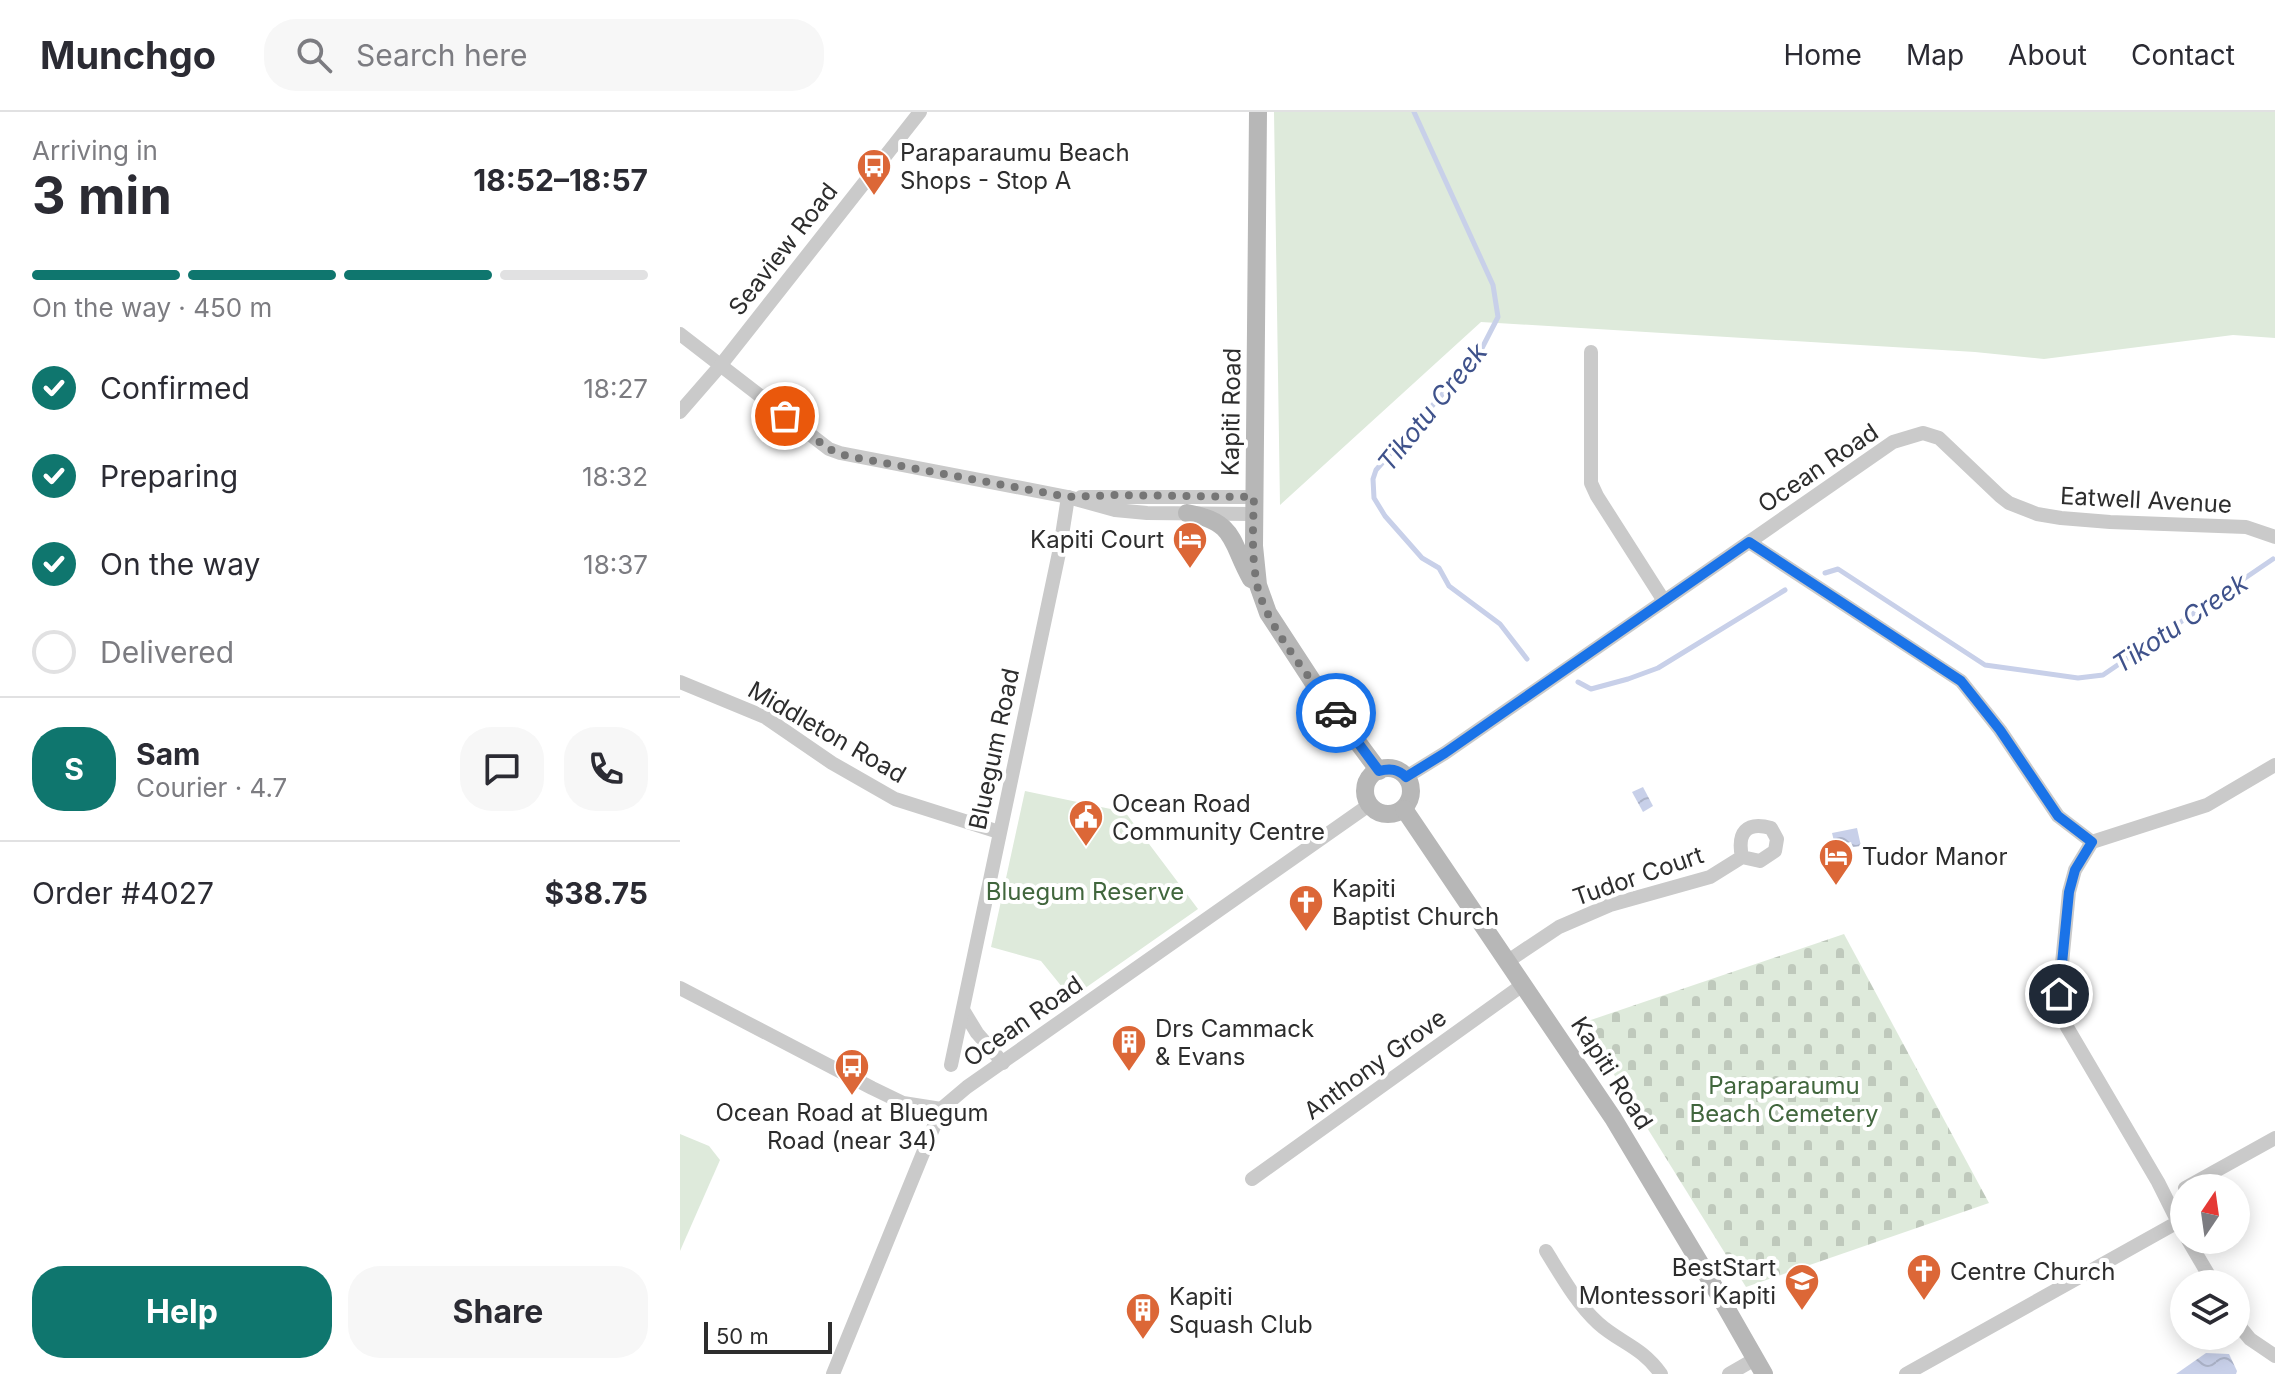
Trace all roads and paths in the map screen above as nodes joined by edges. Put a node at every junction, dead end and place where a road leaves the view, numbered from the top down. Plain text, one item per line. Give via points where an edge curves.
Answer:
1 (920, 112) edge
2 (1258, 112) edge
3 (680, 334) edge
4 (1591, 352) dead end
5 (720, 366) junction
6 (680, 412) edge
7 (1943, 441) joint
8 (1068, 497) junction
9 (1254, 506) junction
10 (1187, 513) junction
11 (2275, 537) edge
12 (1749, 542) junction
13 (1259, 591) junction
14 (1664, 601) junction
15 (680, 682) edge
16 (2275, 765) edge
17 (1379, 771) junction
18 (1406, 777) junction
19 (1369, 805) junction
20 (1404, 809) junction
21 (999, 832) junction
22 (2092, 842) junction
23 (1742, 857) dead end
24 (1508, 961) junction
25 (1524, 984) junction
26 (680, 988) edge
27 (963, 1010) junction
28 (1003, 1063) junction
29 (951, 1065) dead end
30 (941, 1109) junction
31 (2275, 1138) edge
32 (2209, 1174) edge
33 (1252, 1179) dead end
34 (2170, 1196) edge
35 (2166, 1198) junction
36 (2170, 1206) edge
37 (2170, 1233) edge
38 (1546, 1251) dead end
39 (2250, 1339) edge
40 (2275, 1356) edge
41 (1759, 1367) edge
42 (833, 1374) edge
43 (1661, 1374) edge
44 (1729, 1374) edge
45 (1906, 1374) edge

1 - 5 street, Seaview Road
2 - 9 main road, Kapiti Road
3 - 5 street
4 - 14 street via 1591,483
5 - 6 street, Seaview Road
5 - 8 street via 829,449
7 - 11 street, Eatwell Avenue via 2009,503 2037,514 2246,527
7 - 12 street, Ocean Road via 1923,433 1893,442
8 - 9 street via 1117,495
8 - 10 street via 1115,510
8 - 21 street, Bluegum Road
9 - 10 street
9 - 13 main road, Kapiti Road
10 - 13 main road via 1211,519 1230,534
12 - 14 street, Ocean Road
12 - 22 street via 1961,681 2058,816
13 - 17 main road, Kapiti Road via 1282,636
14 - 18 street, Ocean Road
15 - 21 street, Middleton Road via 765,717 895,799
16 - 22 street via 2207,805
17 - 18 main road via 1391,769
17 - 19 main road via 1367,782
18 - 20 main road via 1411,790
19 - 20 main road via 1386,814
19 - 28 street, Ocean Road
20 - 24 main road, Kapiti Road
21 - 27 street, Bluegum Road
22 - 35 street via 2069,892 2059,994 2067,1027
23 - 24 street, Tudor Court via 1710,877 1610,905 1559,927
24 - 25 main road, Kapiti Road
25 - 33 street, Anthony Grove
25 - 41 main road, Kapiti Road via 1613,1118
26 - 30 street via 903,1103
27 - 28 street
27 - 29 street, Bluegum Road
28 - 30 street, Ocean Road
30 - 42 street
31 - 32 street
34 - 35 street
35 - 36 street
37 - 45 street
38 - 43 street via 1588,1313 1639,1350
39 - 40 street
41 - 44 street

